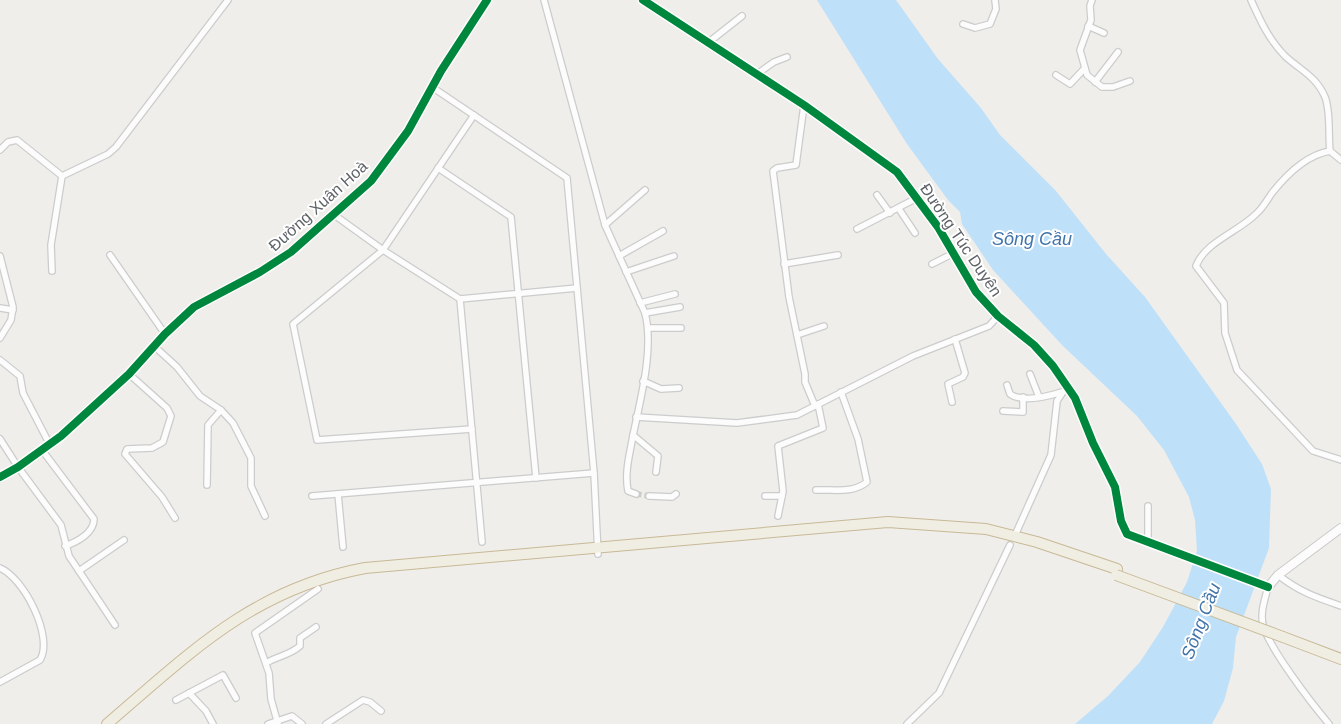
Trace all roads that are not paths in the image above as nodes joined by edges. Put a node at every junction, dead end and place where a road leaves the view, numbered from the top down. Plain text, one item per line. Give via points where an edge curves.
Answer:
1 (487, 0) edge
2 (544, 0) edge
3 (643, 0) edge
4 (995, 0) edge
5 (1092, 0) edge
6 (1251, 0) edge
7 (227, 1) edge
8 (742, 16) dead end
9 (964, 24) dead end
10 (1088, 26) junction
11 (1104, 33) dead end
12 (709, 42) junction
13 (1118, 52) dead end
14 (787, 57) dead end
15 (1084, 69) junction
16 (757, 74) junction
17 (1056, 75) dead end
18 (1130, 81) dead end
19 (1095, 82) junction
20 (432, 87) junction
21 (804, 105) junction
22 (474, 115) junction
23 (0, 150) edge
24 (1330, 151) junction
25 (1341, 160) edge
26 (438, 168) junction
27 (62, 176) junction
28 (645, 190) dead end
29 (877, 195) dead end
30 (917, 198) junction
31 (899, 209) junction
32 (890, 213) junction
33 (333, 214) junction
34 (605, 225) junction
35 (856, 230) dead end
36 (663, 231) dead end
37 (915, 233) dead end
38 (383, 250) junction
39 (952, 254) junction
40 (110, 255) dead end
41 (838, 255) dead end
42 (0, 256) edge
43 (619, 256) junction
44 (674, 256) dead end
45 (784, 264) junction
46 (932, 264) dead end
47 (52, 271) dead end
48 (626, 272) junction
49 (577, 288) junction
50 (518, 293) junction
51 (675, 294) dead end
52 (460, 299) junction
53 (640, 303) junction
54 (680, 307) dead end
55 (0, 308) edge
56 (13, 310) junction
57 (645, 313) junction
58 (998, 316) junction
59 (824, 326) dead end
60 (649, 328) junction
61 (681, 328) dead end
62 (165, 334) junction
63 (797, 335) junction
64 (0, 338) edge
65 (955, 339) junction
66 (154, 346) junction
67 (0, 360) edge
68 (129, 374) junction
69 (1030, 374) dead end
70 (643, 381) junction
71 (1007, 385) dead end
72 (679, 388) dead end
73 (1064, 389) junction
74 (841, 392) junction
75 (1039, 397) junction
76 (1022, 398) junction
77 (952, 402) dead end
78 (816, 405) junction
79 (221, 410) junction
80 (1003, 411) dead end
81 (636, 418) junction
82 (472, 429) junction
83 (633, 435) junction
84 (0, 439) edge
85 (50, 445) junction
86 (42, 450) junction
87 (1341, 460) edge
88 (18, 467) junction
89 (656, 472) dead end
90 (594, 473) junction
91 (0, 477) edge
92 (536, 478) junction
93 (477, 482) junction
94 (207, 485) dead end
95 (816, 490) dead end
96 (338, 494) junction
97 (636, 494) dead end
98 (676, 494) dead end
99 (312, 496) dead end
100 (649, 496) tunnel mouth
101 (765, 496) dead end
102 (782, 496) junction
103 (1148, 506) dead end
104 (265, 516) dead end
105 (778, 516) dead end
106 (175, 518) dead end
107 (1341, 528) edge
108 (1016, 533) dead end
109 (124, 540) dead end
110 (482, 542) dead end
111 (1148, 543) junction
112 (1010, 545) dead end
113 (65, 546) junction
114 (343, 547) dead end
115 (598, 551) junction
116 (0, 568) edge
117 (79, 571) junction
118 (1278, 575) junction
119 (1266, 586) junction
120 (318, 589) dead end
121 (1341, 606) edge
122 (115, 625) dead end
123 (316, 627) dead end
124 (1283, 634) junction
125 (1341, 653) edge
126 (1341, 658) edge
127 (266, 663) junction
128 (0, 682) edge
129 (189, 693) junction
130 (236, 698) dead end
131 (176, 700) dead end
132 (381, 710) dead end
133 (277, 722) edge
134 (107, 724) edge
135 (117, 724) edge
136 (213, 724) edge
137 (268, 724) edge
138 (302, 724) edge
139 (326, 724) edge
140 (907, 724) edge
141 (1329, 724) edge

1 - 20 street, Đường Xuân Hoà
2 - 34 street
3 - 12 street, Đường Túc Duyên
4 - 9 street via 996,9 990,24 981,28
5 - 10 street
6 - 24 street via 1268,35 1286,56 1318,83 1326,99
7 - 27 street via 116,147
8 - 12 street
10 - 11 street
10 - 15 street via 1080,47
12 - 16 street, Đường Túc Duyên
13 - 19 street
14 - 16 street
15 - 17 street via 1070,84
15 - 19 street
16 - 21 street, Đường Túc Duyên
18 - 19 street via 1106,88
20 - 22 street
20 - 33 street, Đường Xuân Hoà via 408,131 371,181
21 - 30 street, Đường Túc Duyên via 892,167
21 - 45 street via 796,166 773,171
22 - 26 street
22 - 49 street via 567,178
23 - 27 street via 8,142 17,140
24 - 25 street
24 - 87 street via 1308,158 1296,168 1257,214 1208,250 1196,266 1224,303 1225,333 1237,370 1313,451
26 - 38 street
26 - 50 street via 511,217
27 - 47 street via 51,245
28 - 34 street
29 - 32 street
30 - 31 street
30 - 39 street, Đường Túc Duyên
31 - 32 street
31 - 37 street
32 - 35 street
33 - 38 street
33 - 62 street, Đường Xuân Hoà via 291,252 194,307
34 - 43 street
36 - 43 street
38 - 52 street
38 - 82 street via 293,324 318,440
39 - 46 street
39 - 58 street, Đường Túc Duyên via 976,292
40 - 62 street
41 - 45 street
42 - 56 street
43 - 48 street
44 - 48 street
45 - 63 street
48 - 53 street
49 - 50 street
49 - 90 street
50 - 52 street
50 - 92 street
51 - 53 street
52 - 82 street
53 - 57 street
54 - 57 street
55 - 56 street
56 - 64 street
57 - 60 street
58 - 65 street via 989,326
58 - 73 street, Đường Túc Duyên via 1054,366
59 - 63 street
60 - 61 street
60 - 70 street
62 - 66 street, Đường Xuân Hoà
63 - 78 street via 805,382
65 - 74 street
65 - 77 street via 965,373 964,377 948,384
66 - 68 street, Đường Xuân Hoà
66 - 79 street via 178,367 200,396
67 - 85 street via 20,376 22,393
68 - 85 street, Đường Xuân Hoà
68 - 106 street via 171,416 163,442 152,448 128,449 125,454 162,497
69 - 75 street
70 - 72 street via 662,389
70 - 81 street
71 - 76 street via 1011,396
73 - 75 street
73 - 108 street via 1057,401 1053,449
73 - 111 street, Đường Túc Duyên via 1082,412 1114,487 1125,531
74 - 78 street
74 - 95 street via 858,439 867,482 840,492
75 - 76 street
76 - 80 street via 1023,412
78 - 81 street via 797,414 741,423
78 - 102 street via 823,428 778,446
79 - 94 street via 208,425
79 - 104 street via 248,449 251,486
81 - 83 street
82 - 93 street
83 - 89 street via 658,456
83 - 97 street via 626,476 628,491
84 - 88 street
85 - 86 street, Đường Xuân Hoà
86 - 88 street, Đường Xuân Hoà
86 - 113 street via 94,519 92,529
88 - 91 street, Đường Xuân Hoà
88 - 113 street via 61,525
90 - 92 street
90 - 115 street
92 - 93 street
93 - 96 street
93 - 110 street
96 - 99 street
96 - 114 street
98 - 100 street
101 - 102 street
102 - 105 street
103 - 111 street
107 - 118 street
109 - 117 street
111 - 119 street, Đường Túc Duyên
112 - 140 street via 939,693
113 - 117 street
115 - 124 highway, bridge via 889,528 964,533 1016,542 1116,572
115 - 134 highway via 380,566 323,577 275,596 233,620 174,665
115 - 135 highway via 390,570 324,582 254,613 232,627
116 - 128 street via 21,585 44,634 40,660
117 - 122 street
118 - 119 street
118 - 121 street via 1301,592
119 - 141 street via 1262,617 1266,632
120 - 127 street via 254,633
123 - 127 street via 300,638 301,644 292,654 280,655
124 - 125 highway
124 - 126 highway
127 - 133 street via 270,699
129 - 130 street via 223,675
129 - 131 street
129 - 136 street
132 - 139 street via 363,700
133 - 137 street
133 - 138 street via 292,716

